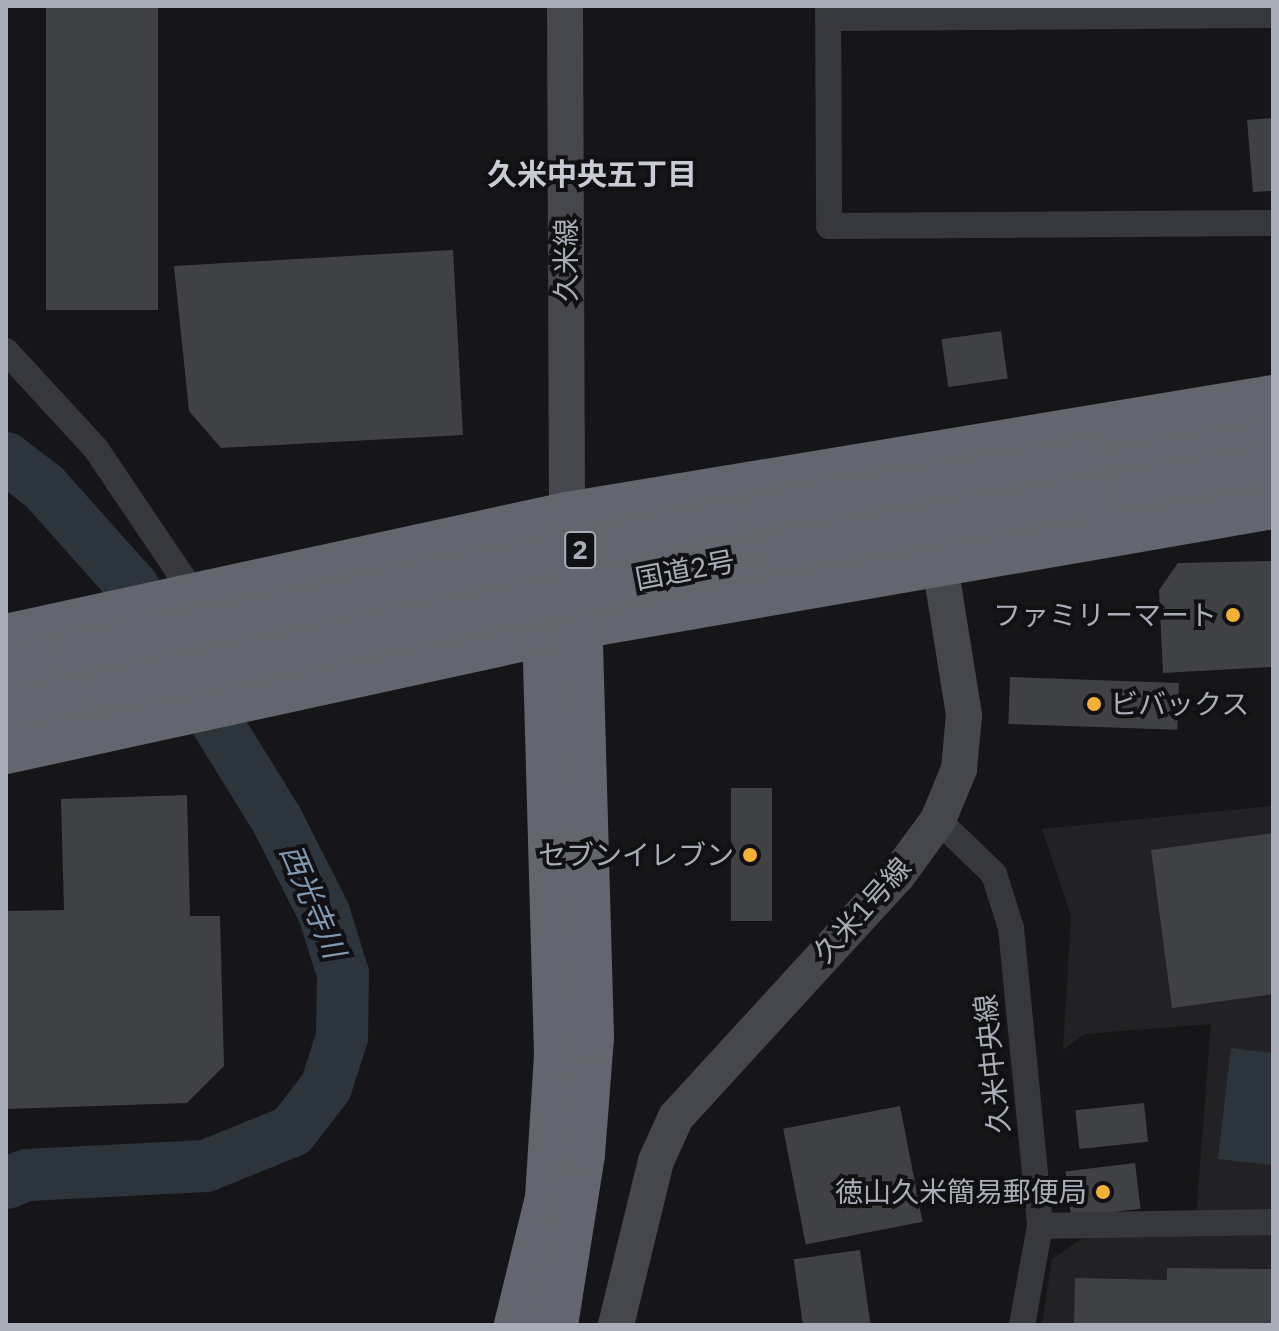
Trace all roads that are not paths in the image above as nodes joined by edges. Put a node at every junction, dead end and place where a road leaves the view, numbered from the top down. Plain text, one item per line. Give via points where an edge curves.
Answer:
1 (565, 6) edge
2 (828, 12) edge
3 (1273, 15) edge
4 (1273, 223) edge
5 (6, 351) edge
6 (1273, 397) edge
7 (1273, 430) edge
8 (922, 451) junction
9 (1273, 467) edge
10 (1088, 478) junction
11 (1273, 507) edge
12 (567, 514) junction
13 (939, 559) junction
14 (196, 597) junction
15 (564, 630) junction
16 (6, 636) edge
17 (6, 669) edge
18 (6, 712) edge
19 (6, 752) edge
20 (938, 820) junction
21 (1273, 1222) edge
22 (1040, 1226) junction
23 (516, 1325) edge
24 (556, 1325) edge
25 (616, 1325) edge
26 (1022, 1325) edge

1 - 12 street, 久米線
2 - 3 street
2 - 4 street via 829,226
5 - 14 street via 96,449
6 - 8 highway, 2
7 - 10 highway, 国道2号 / 2
8 - 12 highway, 2
8 - 13 street, 久米1号線
9 - 10 highway, 国道2号 / 2
10 - 17 highway, 国道2号 / 2, bridge via 757,514
10 - 18 highway, 国道2号 / 2, bridge via 777,551
11 - 13 highway
12 - 14 highway, 2
12 - 15 highway
13 - 15 highway
13 - 20 street, 久米1号線 via 964,715 959,769
14 - 16 highway, 2
15 - 19 highway
15 - 23 highway via 556,1055 547,1198
15 - 24 highway via 592,1037 583,1154
20 - 22 street, 久米中央線 via 994,874 1011,928
20 - 25 street, 久米1号線 via 897,876 676,1117 652,1176
21 - 22 street
22 - 26 street, 久米中央線

